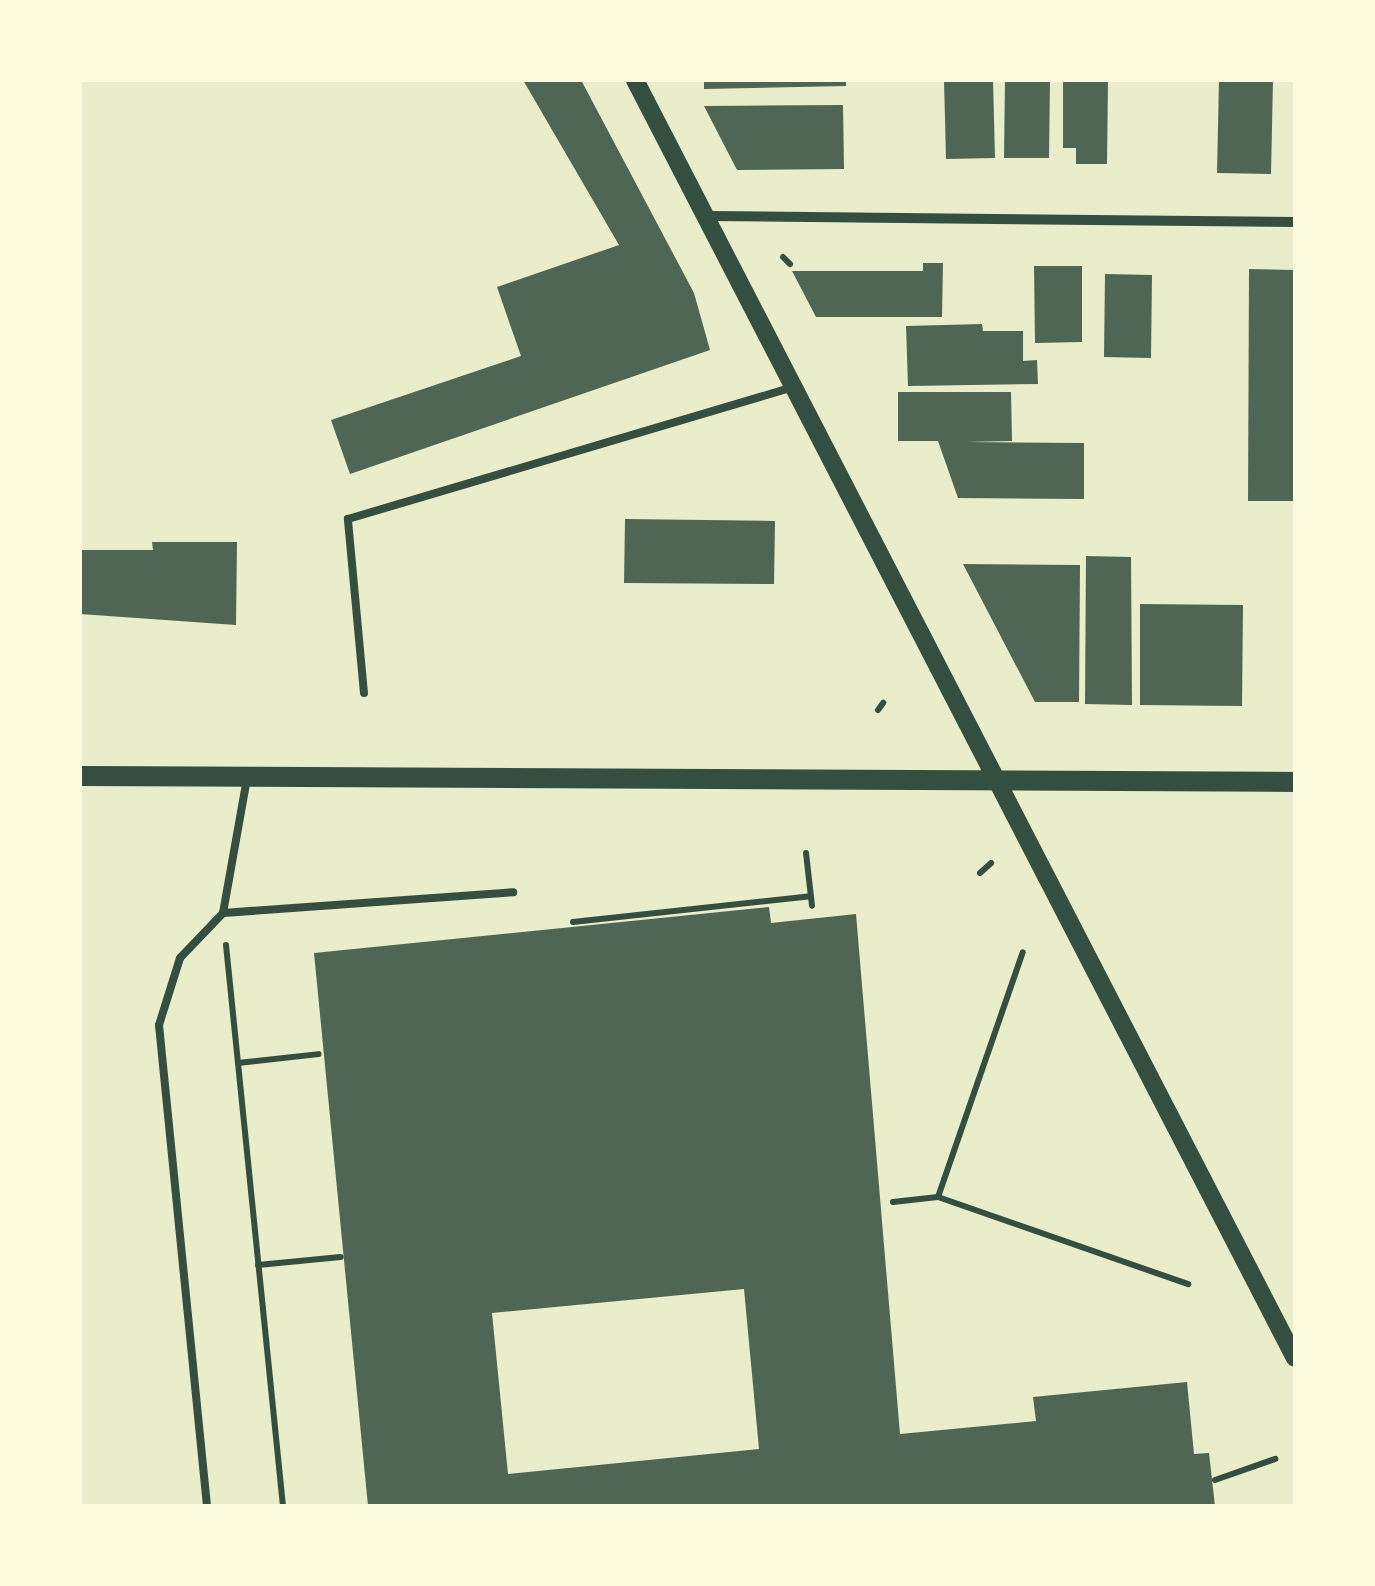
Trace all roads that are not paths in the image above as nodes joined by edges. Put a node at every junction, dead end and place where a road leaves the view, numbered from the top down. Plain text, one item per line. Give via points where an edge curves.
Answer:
1 (635, 80) edge
2 (709, 216) junction
3 (1295, 222) edge
4 (798, 385) junction
5 (364, 694) dead end
6 (80, 776) edge
7 (247, 778) junction
8 (1005, 782) junction
9 (1295, 782) edge
10 (513, 892) dead end
11 (223, 913) junction
12 (1295, 1358) edge
13 (207, 1506) edge

1 - 2 street
2 - 3 street
2 - 4 street
4 - 5 lane via 348,519
4 - 8 street
6 - 7 main road
7 - 8 main road
7 - 11 lane
8 - 9 main road
8 - 12 street
10 - 11 lane
11 - 13 lane via 180,958 159,1025

